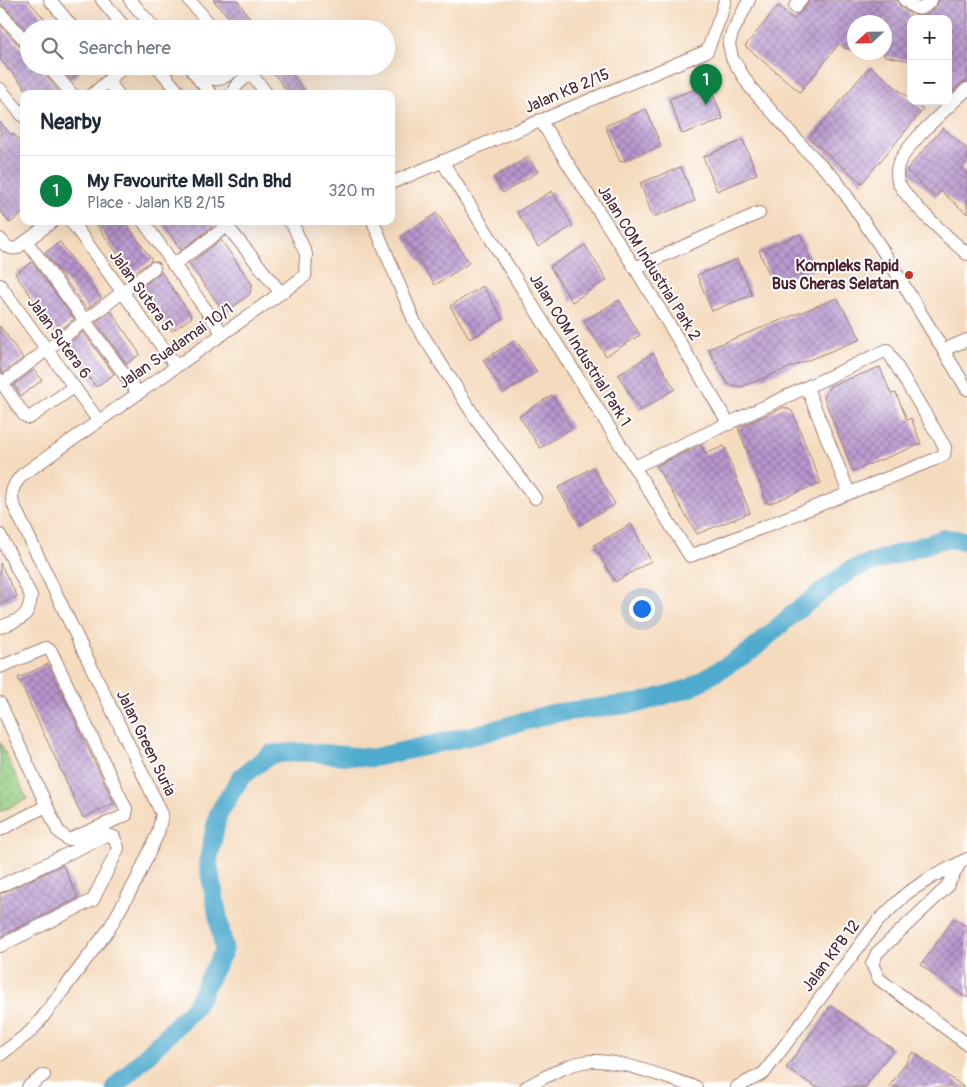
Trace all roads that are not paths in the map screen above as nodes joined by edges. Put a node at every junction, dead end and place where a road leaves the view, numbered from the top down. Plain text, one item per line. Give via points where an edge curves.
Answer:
1 (50, 0) edge
2 (102, 0) edge
3 (130, 0) edge
4 (189, 0) edge
5 (725, 0) edge
6 (749, 0) edge
7 (905, 0) edge
8 (932, 0) edge
9 (0, 13) edge
10 (67, 20) edge
11 (119, 20) edge
12 (147, 20) edge
13 (206, 20) edge
14 (20, 35) edge
15 (56, 75) edge
16 (107, 75) edge
17 (110, 75) edge
18 (164, 75) edge
19 (195, 75) edge
20 (200, 75) edge
21 (230, 75) edge
22 (242, 75) edge
23 (251, 75) edge
24 (0, 88) edge
25 (967, 89) edge
26 (69, 90) edge
27 (96, 90) edge
28 (116, 90) edge
29 (177, 90) edge
30 (208, 90) edge
31 (234, 90) edge
32 (264, 90) edge
33 (20, 112) edge
34 (540, 120) junction
35 (442, 161) junction
36 (395, 180) edge
37 (759, 213) dead end
38 (48, 225) edge
39 (74, 225) edge
40 (146, 225) edge
41 (224, 225) edge
42 (226, 225) edge
43 (295, 225) edge
44 (376, 225) edge
45 (0, 239) edge
46 (27, 242) junction
47 (967, 254) edge
48 (173, 265) junction
49 (154, 268) dead end
50 (635, 268) junction
51 (0, 285) edge
52 (121, 292) junction
53 (281, 293) junction
54 (85, 320) junction
55 (223, 334) junction
56 (967, 340) edge
57 (48, 350) junction
58 (943, 350) junction
59 (176, 366) junction
60 (1, 382) edge
61 (965, 382) edge
62 (74, 388) junction
63 (807, 388) junction
64 (138, 393) junction
65 (94, 415) junction
66 (729, 424) junction
67 (634, 467) junction
68 (22, 475) joint
69 (849, 493) junction
70 (535, 498) dead end
71 (0, 535) edge
72 (0, 627) edge
73 (0, 667) edge
74 (0, 703) edge
75 (46, 806) junction
76 (0, 830) edge
77 (964, 860) edge
78 (0, 886) edge
79 (0, 946) edge
80 (967, 1044) edge
81 (2, 1050) edge
82 (44, 1075) dead end
83 (28, 1087) edge
84 (526, 1087) edge
85 (696, 1087) edge
86 (736, 1087) edge

1 - 10 street
2 - 11 street
3 - 12 street
4 - 13 street
5 - 34 street, Jalan KB 2/15 via 707,50
6 - 58 street via 732,33 729,44 732,58 750,87 836,180
7 - 8 street via 919,9
9 - 14 street
15 - 26 street
16 - 27 street
17 - 28 street
18 - 29 street
19 - 30 street
20 - 21 street via 220,80
22 - 31 street
23 - 32 street
24 - 33 street
25 - 47 street via 924,131 901,159 897,169 898,182 905,194
34 - 35 street, Jalan KB 2/15
34 - 50 street, Jalan COM Industrial Park 2
35 - 36 street, Jalan KB 2/15
35 - 67 street, Jalan COM Industrial Park 1
37 - 50 street
38 - 46 street
39 - 52 street, Jalan Sutera 5
40 - 48 street
41 - 48 street
42 - 53 street
43 - 53 street, Jalan Suadamai 10/1 via 306,254 305,276
44 - 70 street via 415,323 480,425
45 - 46 street via 12,249
46 - 54 street
48 - 55 street
49 - 52 street
50 - 66 street, Jalan COM Industrial Park 2
51 - 57 street, Jalan Sutera 6
52 - 54 street
52 - 59 street, Jalan Sutera 5
53 - 55 street, Jalan Suadamai 10/1
54 - 57 street
54 - 64 street
55 - 59 street, Jalan Suadamai 10/1
56 - 58 street
57 - 60 street
57 - 62 street, Jalan Sutera 6
58 - 61 street
59 - 64 street, Jalan Suadamai 10/1
60 - 62 street via 29,418
62 - 65 street, Jalan Sutera 6
63 - 66 street
63 - 69 street
63 - 69 street via 887,350 945,448 944,454
64 - 65 street, Jalan Suadamai 10/1
65 - 68 street, Jalan Suadamai 10/1
66 - 67 street
67 - 69 street, Jalan COM Industrial Park 1 via 690,556
68 - 81 street, Jalan Green Suria via 13,490 14,506 162,814 158,833 136,881 109,929 40,1022
71 - 72 street via 31,596 30,608 23,618
73 - 75 street via 46,648 51,651 127,811 126,815 67,839 58,831
74 - 75 street
75 - 76 street
77 - 80 street via 946,888 876,954 872,964 879,980
77 - 86 street, Jalan KPB 12 via 907,893 878,921 764,1073
78 - 79 street via 107,835 114,837 117,851 93,900
82 - 83 street
84 - 85 street via 554,1072 584,1062 616,1063

